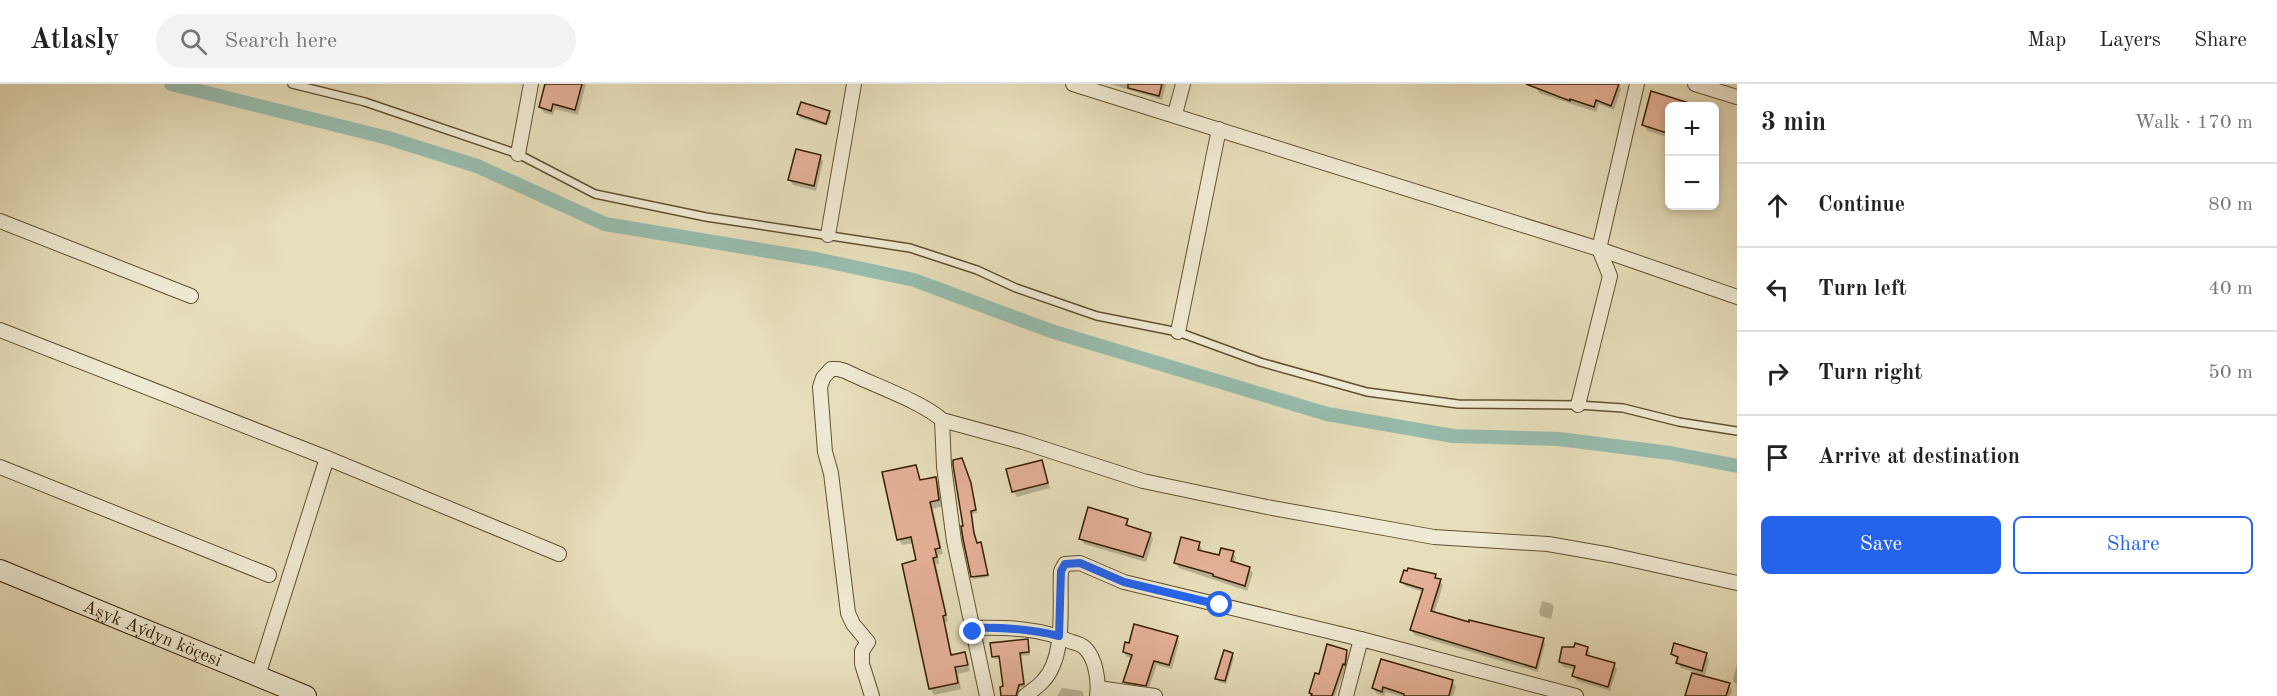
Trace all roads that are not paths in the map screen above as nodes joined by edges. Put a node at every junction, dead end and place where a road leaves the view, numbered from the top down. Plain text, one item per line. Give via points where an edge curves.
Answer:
1 (292, 84) edge
2 (531, 84) edge
3 (854, 84) edge
4 (1074, 84) edge
5 (1183, 84) edge
6 (1637, 84) edge
7 (1695, 84) edge
8 (1737, 97) edge
9 (1175, 114) junction
10 (1219, 129) junction
11 (518, 154) junction
12 (0, 221) edge
13 (828, 235) junction
14 (1599, 249) junction
15 (192, 296) dead end
16 (1737, 297) edge
17 (0, 330) edge
18 (1178, 332) junction
19 (1578, 405) junction
20 (942, 420) junction
21 (1737, 431) edge
22 (327, 458) junction
23 (0, 467) edge
24 (559, 554) dead end
25 (0, 570) edge
26 (269, 574) dead end
27 (1737, 584) edge
28 (972, 628) junction
29 (1059, 636) junction
30 (1361, 639) junction
31 (258, 676) junction
32 (1097, 692) edge
33 (306, 696) edge
34 (872, 696) edge
35 (987, 696) edge
36 (1025, 696) edge
37 (1155, 696) edge
38 (1346, 696) edge
39 (1576, 696) edge

1 - 11 lane via 365,102
2 - 11 street
3 - 13 street
4 - 9 street
5 - 9 street
6 - 14 street
7 - 8 street
9 - 10 street
10 - 14 street
10 - 18 street
11 - 13 lane via 596,194 706,217
12 - 15 street
13 - 18 lane via 910,248 1097,315
14 - 16 street
14 - 19 street via 1610,276
17 - 22 street
18 - 19 lane via 1260,362 1367,392 1458,404
19 - 21 lane via 1623,408
20 - 27 street via 1143,481 1267,507 1434,537 1548,544
20 - 28 street via 954,541
20 - 34 street via 838,369 831,369 820,387 845,598 853,624 868,642 862,651 862,664
22 - 24 street
22 - 31 street
23 - 26 street
25 - 31 main road, Aşyk Aýdyn köçesi
28 - 29 street via 1033,630
28 - 35 street
29 - 30 street via 1061,571 1072,562 1124,582
29 - 32 street via 1084,647 1094,662
29 - 36 street via 1054,664 1044,681
30 - 38 street
30 - 39 street
31 - 33 main road, Aşyk Aýdyn köçesi
32 - 37 street

